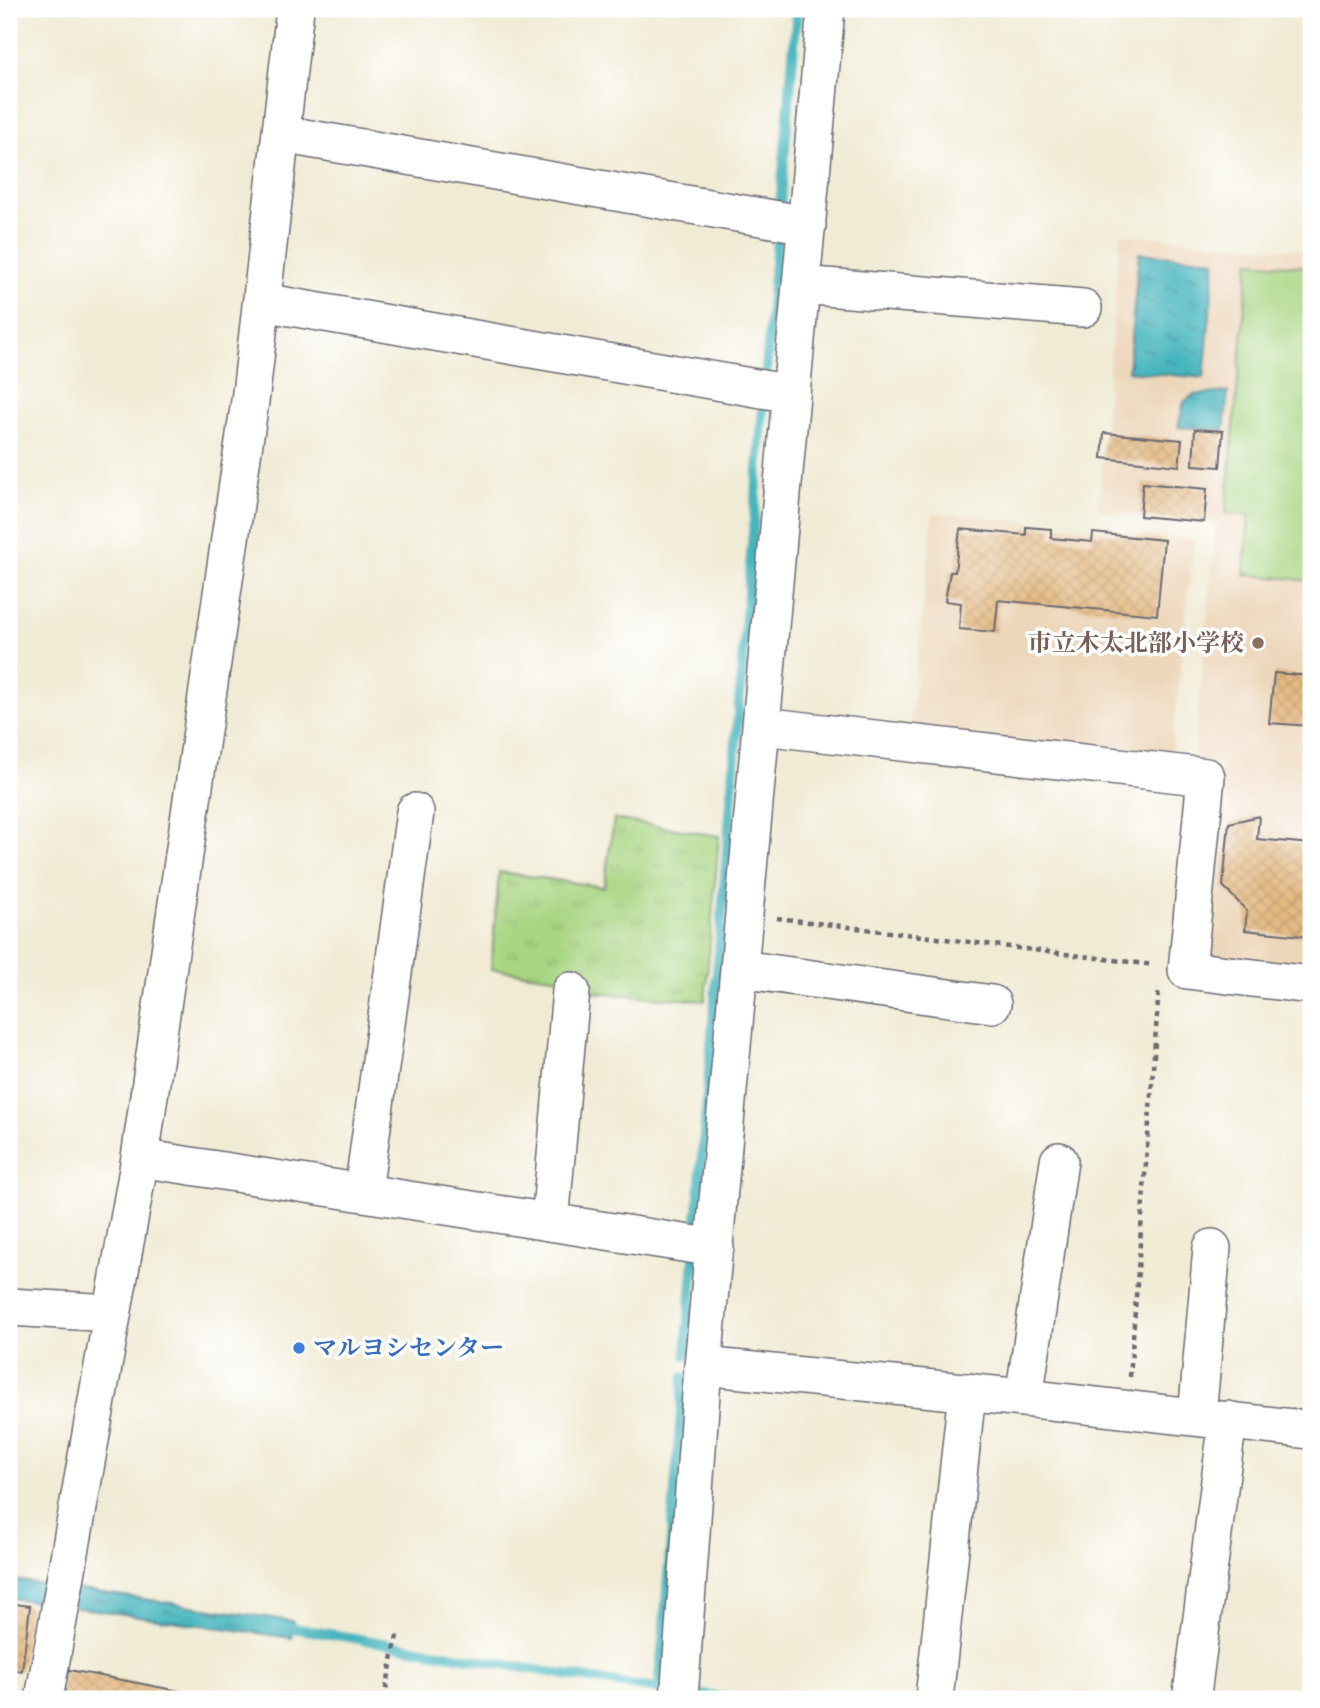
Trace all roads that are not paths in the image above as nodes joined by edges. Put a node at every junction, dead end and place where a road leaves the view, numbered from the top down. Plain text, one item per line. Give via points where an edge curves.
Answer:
1 (295, 9) edge
2 (826, 9) edge
3 (281, 134) junction
4 (807, 225) junction
5 (801, 285) junction
6 (262, 302) junction
7 (1083, 308) dead end
8 (791, 394) junction
9 (762, 726) junction
10 (415, 812) dead end
11 (740, 969) junction
12 (1311, 985) edge
13 (571, 991) dead end
14 (992, 1003) dead end
15 (140, 1158) junction
16 (1059, 1161) dead end
17 (362, 1192) junction
18 (550, 1222) junction
19 (715, 1248) junction
20 (1212, 1248) dead end
21 (9, 1307) edge
22 (112, 1313) junction
23 (703, 1366) junction
24 (967, 1392) junction
25 (1024, 1398) junction
26 (1212, 1418) junction
27 (1311, 1430) edge
28 (44, 1699) edge
29 (679, 1699) edge
30 (934, 1699) edge
31 (1195, 1699) edge

1 - 3 street
2 - 4 street
3 - 4 street
3 - 6 street
4 - 5 street
5 - 7 street
5 - 8 street
6 - 8 street
6 - 15 street
8 - 9 street
9 - 11 street
9 - 12 street via 1206,777 1174,968
10 - 17 street
11 - 14 street
11 - 19 street
13 - 18 street
15 - 17 street
15 - 22 street
16 - 25 street
17 - 18 street
18 - 19 street
19 - 23 street
20 - 26 street
21 - 22 street
22 - 28 street
23 - 24 street
23 - 29 street
24 - 25 street
24 - 30 street
25 - 26 street
26 - 27 street
26 - 31 street

